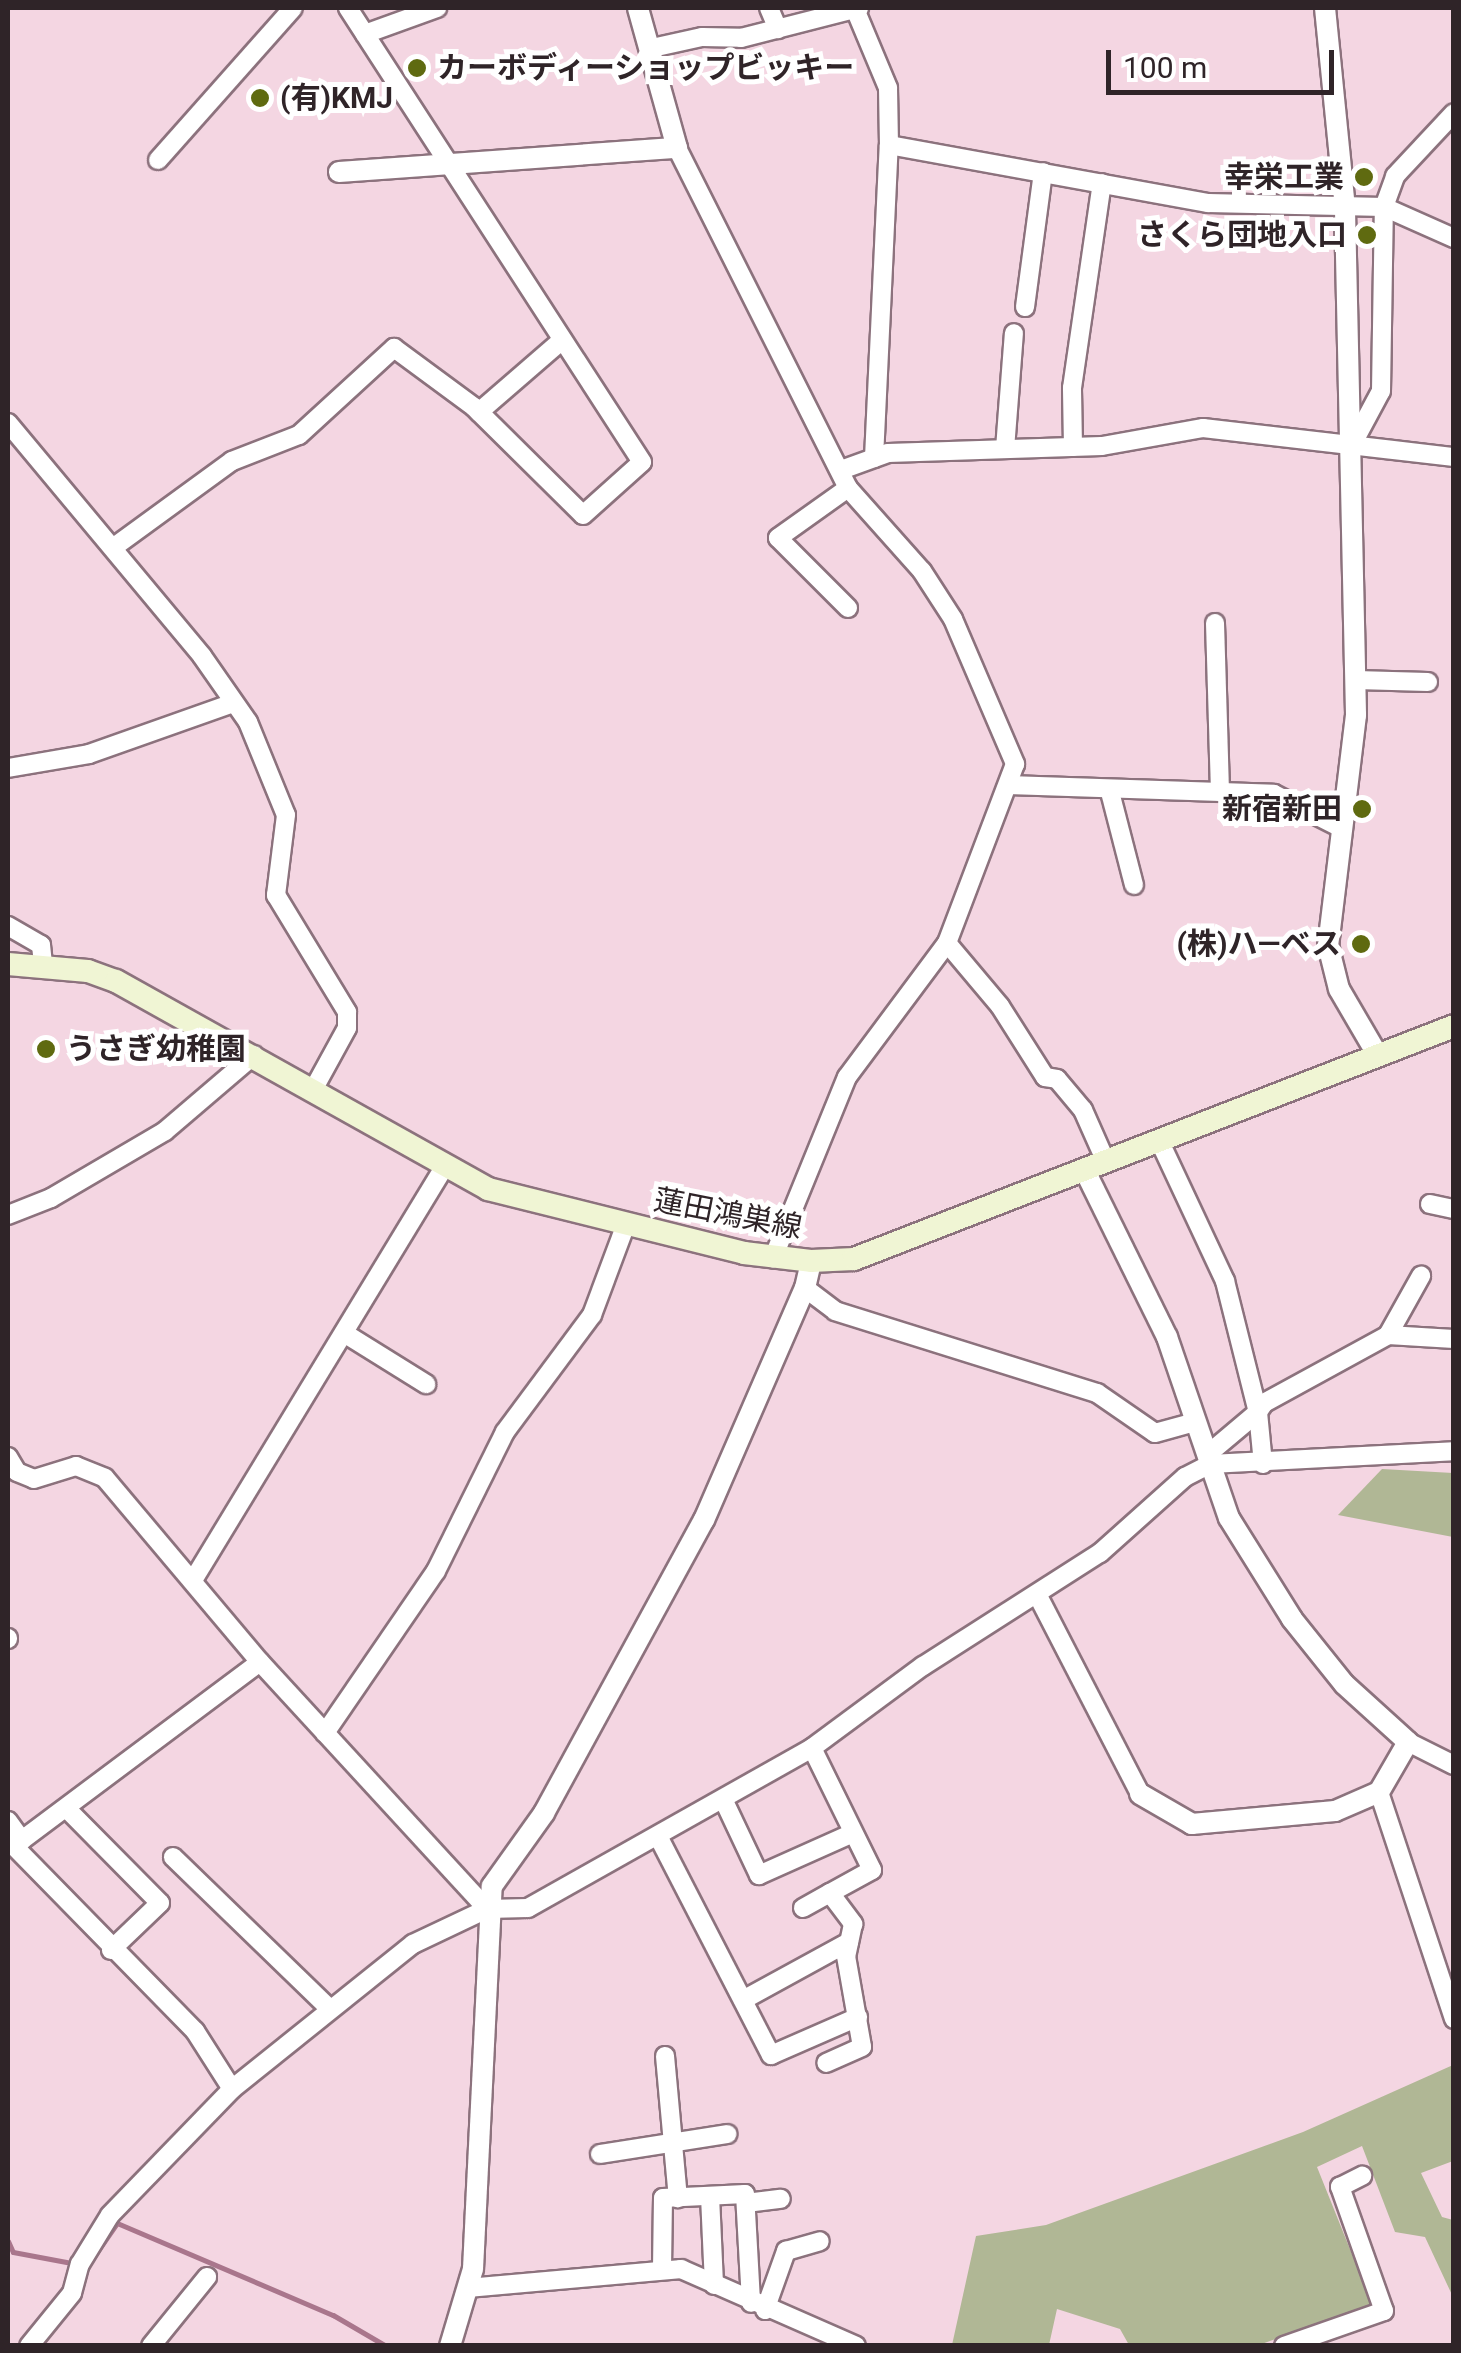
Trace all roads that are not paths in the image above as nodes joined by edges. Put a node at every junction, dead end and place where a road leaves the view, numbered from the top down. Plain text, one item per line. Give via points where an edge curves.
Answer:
1 (293, 8) edge
2 (348, 8) edge
3 (437, 8) edge
4 (638, 8) edge
5 (769, 8) edge
6 (857, 8) edge
7 (1326, 8) edge
8 (778, 28) junction
9 (365, 34) junction
10 (652, 48) junction
11 (1454, 114) edge
12 (889, 146) junction
13 (677, 148) junction
14 (158, 160) dead end
15 (445, 160) junction
16 (339, 172) dead end
17 (1044, 172) junction
18 (1102, 183) junction
19 (1384, 207) junction
20 (1344, 210) junction
21 (1454, 238) edge
22 (1026, 307) dead end
23 (1014, 333) dead end
24 (562, 340) junction
25 (479, 412) junction
26 (8, 423) edge
27 (1352, 445) junction
28 (1073, 447) junction
29 (1005, 449) junction
30 (1454, 457) edge
31 (874, 458) junction
32 (844, 479) junction
33 (114, 547) junction
34 (848, 608) dead end
35 (1215, 623) dead end
36 (1356, 680) junction
37 (1428, 682) dead end
38 (233, 703) junction
39 (8, 768) edge
40 (1008, 785) junction
41 (1110, 792) junction
42 (1220, 792) junction
43 (1344, 829) junction
44 (1134, 886) dead end
45 (8, 926) edge
46 (947, 944) junction
47 (8, 964) edge
48 (43, 964) junction
49 (1454, 1026) edge
50 (1377, 1054) junction
51 (254, 1056) junction
52 (313, 1090) junction
53 (1159, 1140) junction
54 (1095, 1166) junction
55 (444, 1168) junction
56 (1430, 1204) dead end
57 (1454, 1209) edge
58 (8, 1214) edge
59 (626, 1224) junction
60 (773, 1258) junction
61 (811, 1261) junction
62 (1420, 1276) dead end
63 (806, 1288) junction
64 (344, 1333) junction
65 (1388, 1336) junction
66 (1454, 1339) edge
67 (426, 1384) dead end
68 (1258, 1412) junction
69 (1195, 1422) junction
70 (1454, 1450) edge
71 (8, 1457) edge
72 (1208, 1460) junction
73 (1263, 1464) junction
74 (194, 1577) junction
75 (1038, 1596) junction
76 (260, 1662) junction
77 (324, 1733) junction
78 (1408, 1742) junction
79 (812, 1748) junction
80 (1454, 1765) edge
81 (1379, 1792) junction
82 (1140, 1794) joint
83 (724, 1801) junction
84 (67, 1809) junction
85 (8, 1821) edge
86 (853, 1834) junction
87 (22, 1840) junction
88 (660, 1840) junction
89 (173, 1858) dead end
90 (830, 1894) junction
91 (803, 1908) dead end
92 (486, 1909) junction
93 (849, 1942) junction
94 (111, 1950) junction
95 (743, 2000) junction
96 (328, 2006) junction
97 (858, 2017) junction
98 (1454, 2019) edge
99 (665, 2056) dead end
100 (826, 2064) dead end
101 (232, 2089) junction
102 (727, 2134) dead end
103 (678, 2139) junction
104 (600, 2154) dead end
105 (1362, 2176) dead end
106 (710, 2196) junction
107 (678, 2198) junction
108 (781, 2199) dead end
109 (746, 2203) junction
110 (820, 2241) dead end
111 (662, 2270) junction
112 (207, 2277) dead end
113 (714, 2285) junction
114 (468, 2288) junction
115 (758, 2306) junction
116 (1295, 2344) edge
117 (29, 2346) edge
118 (152, 2346) edge
119 (450, 2346) edge
120 (856, 2346) edge

1 - 14 street
2 - 9 street
3 - 9 street
4 - 10 street
5 - 8 street
6 - 8 street
6 - 12 street via 888,88
7 - 20 street
8 - 10 street
9 - 15 street
10 - 13 street
11 - 19 street via 1395,176
12 - 17 street
12 - 31 street
13 - 15 street
13 - 32 street
15 - 16 street
15 - 24 street
17 - 18 street
17 - 22 street
18 - 20 street via 1208,203
18 - 28 street via 1072,388
19 - 20 street
19 - 21 street
19 - 27 street via 1381,391
20 - 27 street
23 - 29 street
24 - 25 street
24 - 25 street via 642,462 583,515
25 - 33 street via 394,348 299,436 232,461
26 - 33 street
27 - 28 street via 1204,428
27 - 30 street
27 - 36 street
28 - 29 street
29 - 31 street
31 - 32 street
32 - 34 street via 778,538
32 - 40 street via 922,571 952,619 1015,764
33 - 38 street
35 - 42 street
36 - 37 street
36 - 43 street
38 - 39 street via 89,754
38 - 52 street via 248,722 286,814 276,895 347,1012 347,1028
40 - 41 street
40 - 46 street
41 - 42 street
41 - 44 street
42 - 43 street via 1274,794
43 - 50 street via 1328,945 1339,988
45 - 48 street via 41,945
46 - 54 street via 1000,1006 1045,1078 1057,1079 1083,1110
46 - 60 street via 847,1076
47 - 48 main road, 蓮田鴻巣線
48 - 51 main road, 蓮田鴻巣線 via 116,981
49 - 50 main road, 蓮田鴻巣線
50 - 53 main road, 蓮田鴻巣線
51 - 52 main road, 蓮田鴻巣線
51 - 58 street via 207,1100 113,1165
52 - 55 main road, 蓮田鴻巣線
53 - 54 main road, 蓮田鴻巣線
53 - 68 street via 1225,1281
54 - 61 main road, 蓮田鴻巣線 via 854,1259
54 - 69 street via 1168,1337
55 - 59 main road, 蓮田鴻巣線 via 488,1189
55 - 64 street
56 - 57 street
59 - 60 main road, 蓮田鴻巣線
59 - 77 street via 592,1315 505,1432 436,1570
60 - 61 main road, 蓮田鴻巣線
61 - 63 street
62 - 65 street
63 - 69 street via 835,1311 1097,1393 1155,1433
63 - 92 street via 704,1520 544,1813 492,1886
64 - 67 street
64 - 74 street
65 - 66 street
65 - 68 street via 1354,1348
68 - 72 street
68 - 73 street
69 - 72 street
70 - 73 street
71 - 74 street via 17,1472 34,1479 76,1466 93,1470
72 - 73 street
72 - 75 street
72 - 78 street via 1229,1518 1292,1619 1344,1684
74 - 76 street
75 - 79 street via 923,1666
75 - 82 street
76 - 77 street
76 - 84 street
77 - 92 street
78 - 80 street
78 - 81 street
79 - 83 street
79 - 86 street
81 - 82 street via 1335,1811 1192,1824
81 - 98 street
83 - 86 street via 759,1875
83 - 88 street
84 - 87 street
84 - 94 street via 160,1903
85 - 87 street
86 - 90 street via 872,1870
87 - 94 street via 14,1846
88 - 92 street via 528,1908
88 - 95 street
89 - 96 street
90 - 91 street
90 - 93 street via 852,1924
92 - 96 street via 412,1944
92 - 114 street via 490,1990
93 - 95 street
93 - 97 street
94 - 101 street via 195,2031
95 - 97 street via 771,2055
96 - 101 street
97 - 100 street via 862,2046
99 - 103 street
101 - 117 street via 110,2214 80,2264 72,2294
102 - 103 street
103 - 104 street
103 - 107 street
105 - 116 street via 1340,2187 1384,2311
106 - 107 street
106 - 109 street via 746,2194
106 - 113 street
107 - 111 street via 663,2198
108 - 109 street
109 - 115 street
110 - 115 street via 786,2251
111 - 113 street via 681,2269
111 - 114 street
112 - 118 street
113 - 115 street
114 - 119 street
115 - 120 street

